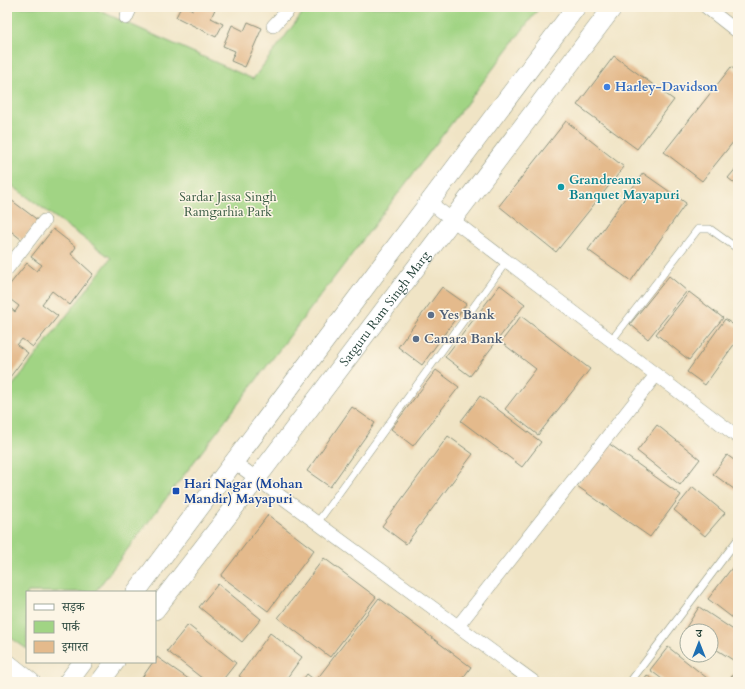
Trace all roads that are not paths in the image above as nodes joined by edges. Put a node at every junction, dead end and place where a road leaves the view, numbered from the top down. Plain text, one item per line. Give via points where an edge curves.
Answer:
1 (291, 7) edge
2 (576, 7) edge
3 (613, 7) edge
4 (706, 7) edge
5 (273, 26) dead end
6 (738, 32) edge
7 (429, 202) junction
8 (451, 220) junction
9 (44, 222) dead end
10 (738, 249) edge
11 (506, 262) junction
12 (7, 269) edge
13 (611, 341) junction
14 (656, 375) junction
15 (738, 438) edge
16 (234, 462) junction
17 (257, 478) junction
18 (317, 523) junction
19 (738, 539) edge
20 (137, 591) edge
21 (156, 609) edge
22 (458, 626) junction
23 (7, 662) edge
24 (82, 663) edge
25 (114, 663) edge
26 (32, 682) edge
27 (68, 682) edge
28 (100, 682) edge
29 (534, 682) edge
30 (630, 682) edge

1 - 5 street
2 - 7 main road
3 - 8 main road, Satguru Ram Singh Marg
4 - 6 street
7 - 8 street
7 - 16 main road
8 - 11 street
8 - 17 main road, Satguru Ram Singh Marg
9 - 12 street via 25,252
10 - 13 lane via 710,229 698,229
11 - 13 street
11 - 18 lane
13 - 14 street
14 - 15 street
14 - 22 street
16 - 17 street
16 - 20 main road
17 - 18 street
17 - 21 main road, Satguru Ram Singh Marg
18 - 22 street
19 - 30 lane
22 - 29 street
23 - 26 street
24 - 27 main road
25 - 28 main road

